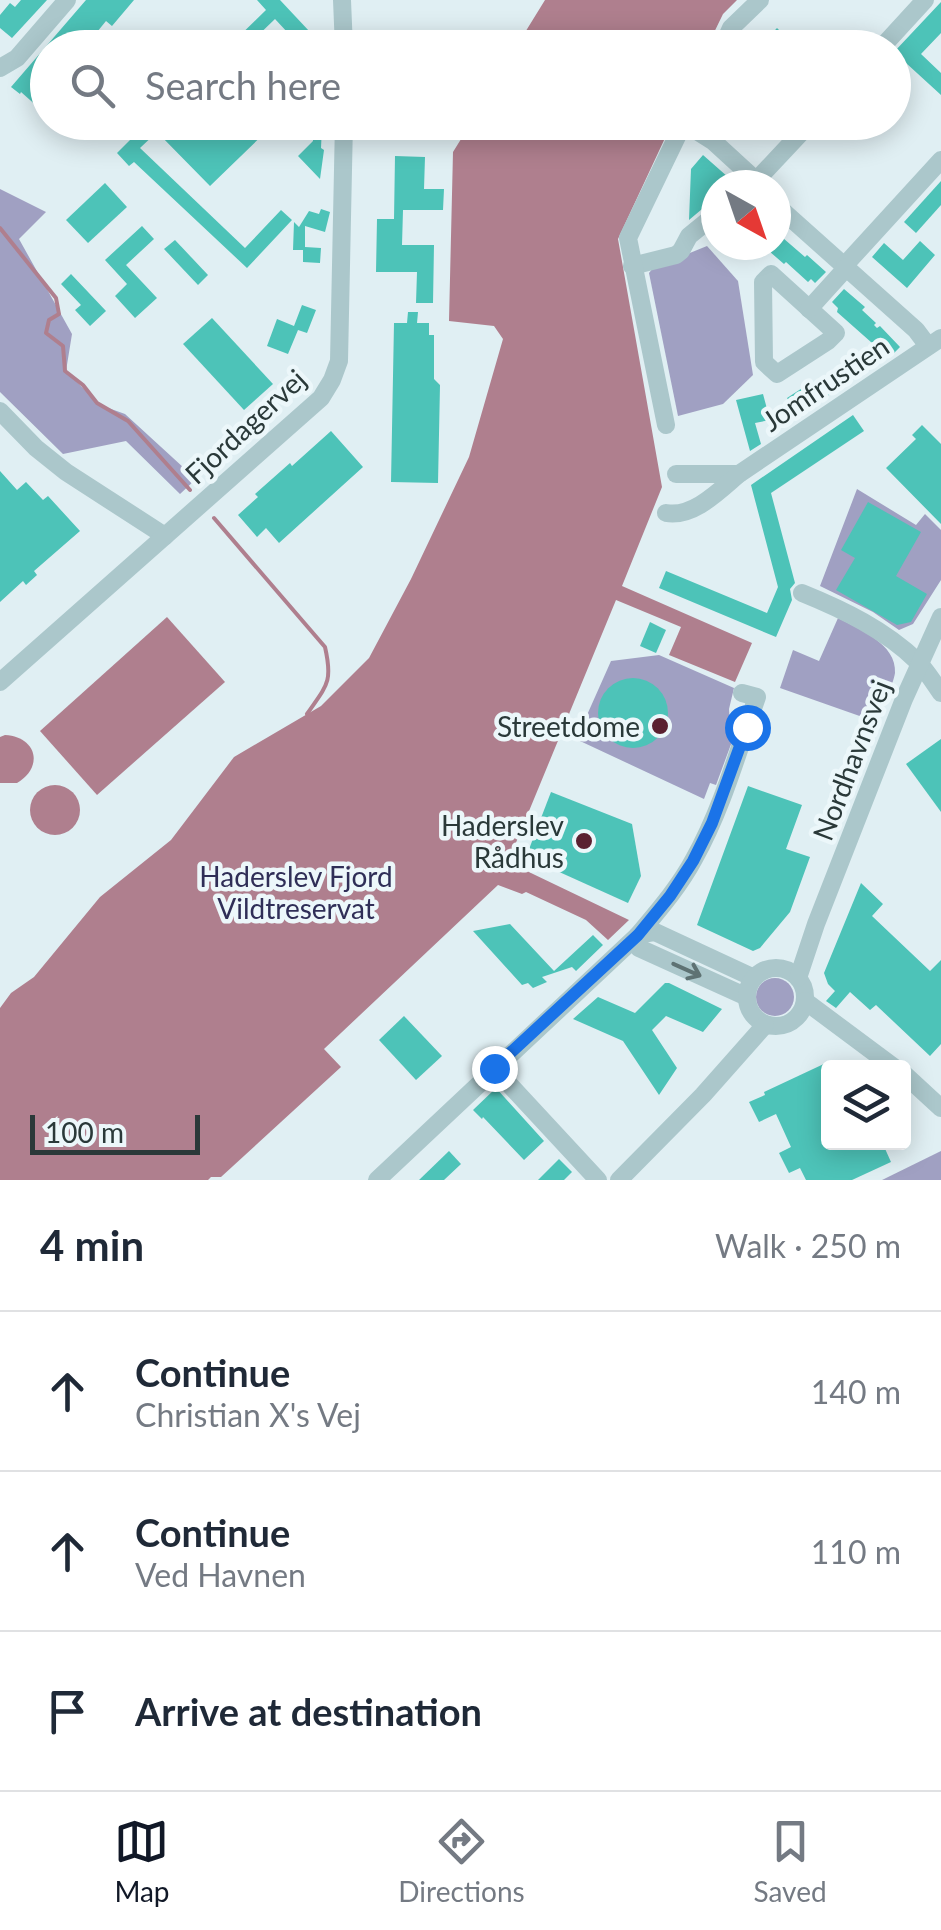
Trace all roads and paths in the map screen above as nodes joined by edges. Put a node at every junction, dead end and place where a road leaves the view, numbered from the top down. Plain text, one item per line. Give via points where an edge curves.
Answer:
1 (67, 0) edge
2 (342, 0) edge
3 (760, 0) edge
4 (925, 0) edge
5 (41, 30) edge
6 (343, 30) edge
7 (731, 30) edge
8 (898, 30) edge
9 (30, 43) edge
10 (0, 68) edge
11 (344, 140) edge
12 (676, 140) edge
13 (711, 140) edge
14 (795, 140) edge
15 (941, 160) edge
16 (743, 170) edge
17 (768, 170) edge
18 (791, 218) edge
19 (701, 226) edge
20 (631, 260) junction
21 (846, 266) junction
22 (809, 309) junction
23 (935, 342) edge
24 (0, 411) edge
25 (666, 425) dead end
26 (676, 474) dead end
27 (739, 474) junction
28 (666, 514) dead end
29 (165, 536) junction
30 (802, 593) dead end
31 (941, 617) edge
32 (919, 663) junction
33 (0, 682) edge
34 (742, 693) dead end
35 (941, 693) edge
36 (638, 935) junction
37 (790, 973) junction
38 (754, 978) junction
39 (801, 1010) junction
40 (755, 1012) junction
41 (884, 1060) edge
42 (494, 1068) junction
43 (911, 1078) edge
44 (937, 1095) edge
45 (377, 1180) edge
46 (598, 1180) edge
47 (620, 1180) edge

1 - 5 street
2 - 6 street
3 - 7 street
4 - 8 street
9 - 10 street
11 - 29 street, Fjordagervej via 339,361 332,380
12 - 20 street via 628,238
13 - 16 street
14 - 17 street
15 - 21 street
18 - 21 street
19 - 20 street via 676,254
20 - 25 street
21 - 22 street
21 - 23 street
22 - 22 street via 771,274 763,282 764,362 777,374 836,333
23 - 27 street, Jomfrustien
24 - 29 street via 66,472
26 - 27 street
27 - 28 street, Jomfrustien via 680,516
29 - 33 street, Fjordagervej
30 - 32 street via 853,615
31 - 32 street, Nordhavnsvej
32 - 35 street
32 - 37 street, Nordhavnsvej via 816,924
34 - 36 street via 758,697 712,823 670,896
36 - 38 street via 655,932
36 -> 40 street via 639,948
36 - 42 street
37 - 38 street via 767,969
37 - 39 street via 804,987
38 - 40 street via 748,990
39 - 40 street via 780,1026
39 - 41 street
40 - 47 street via 724,1069
42 - 45 street
42 - 46 street
43 - 44 street

